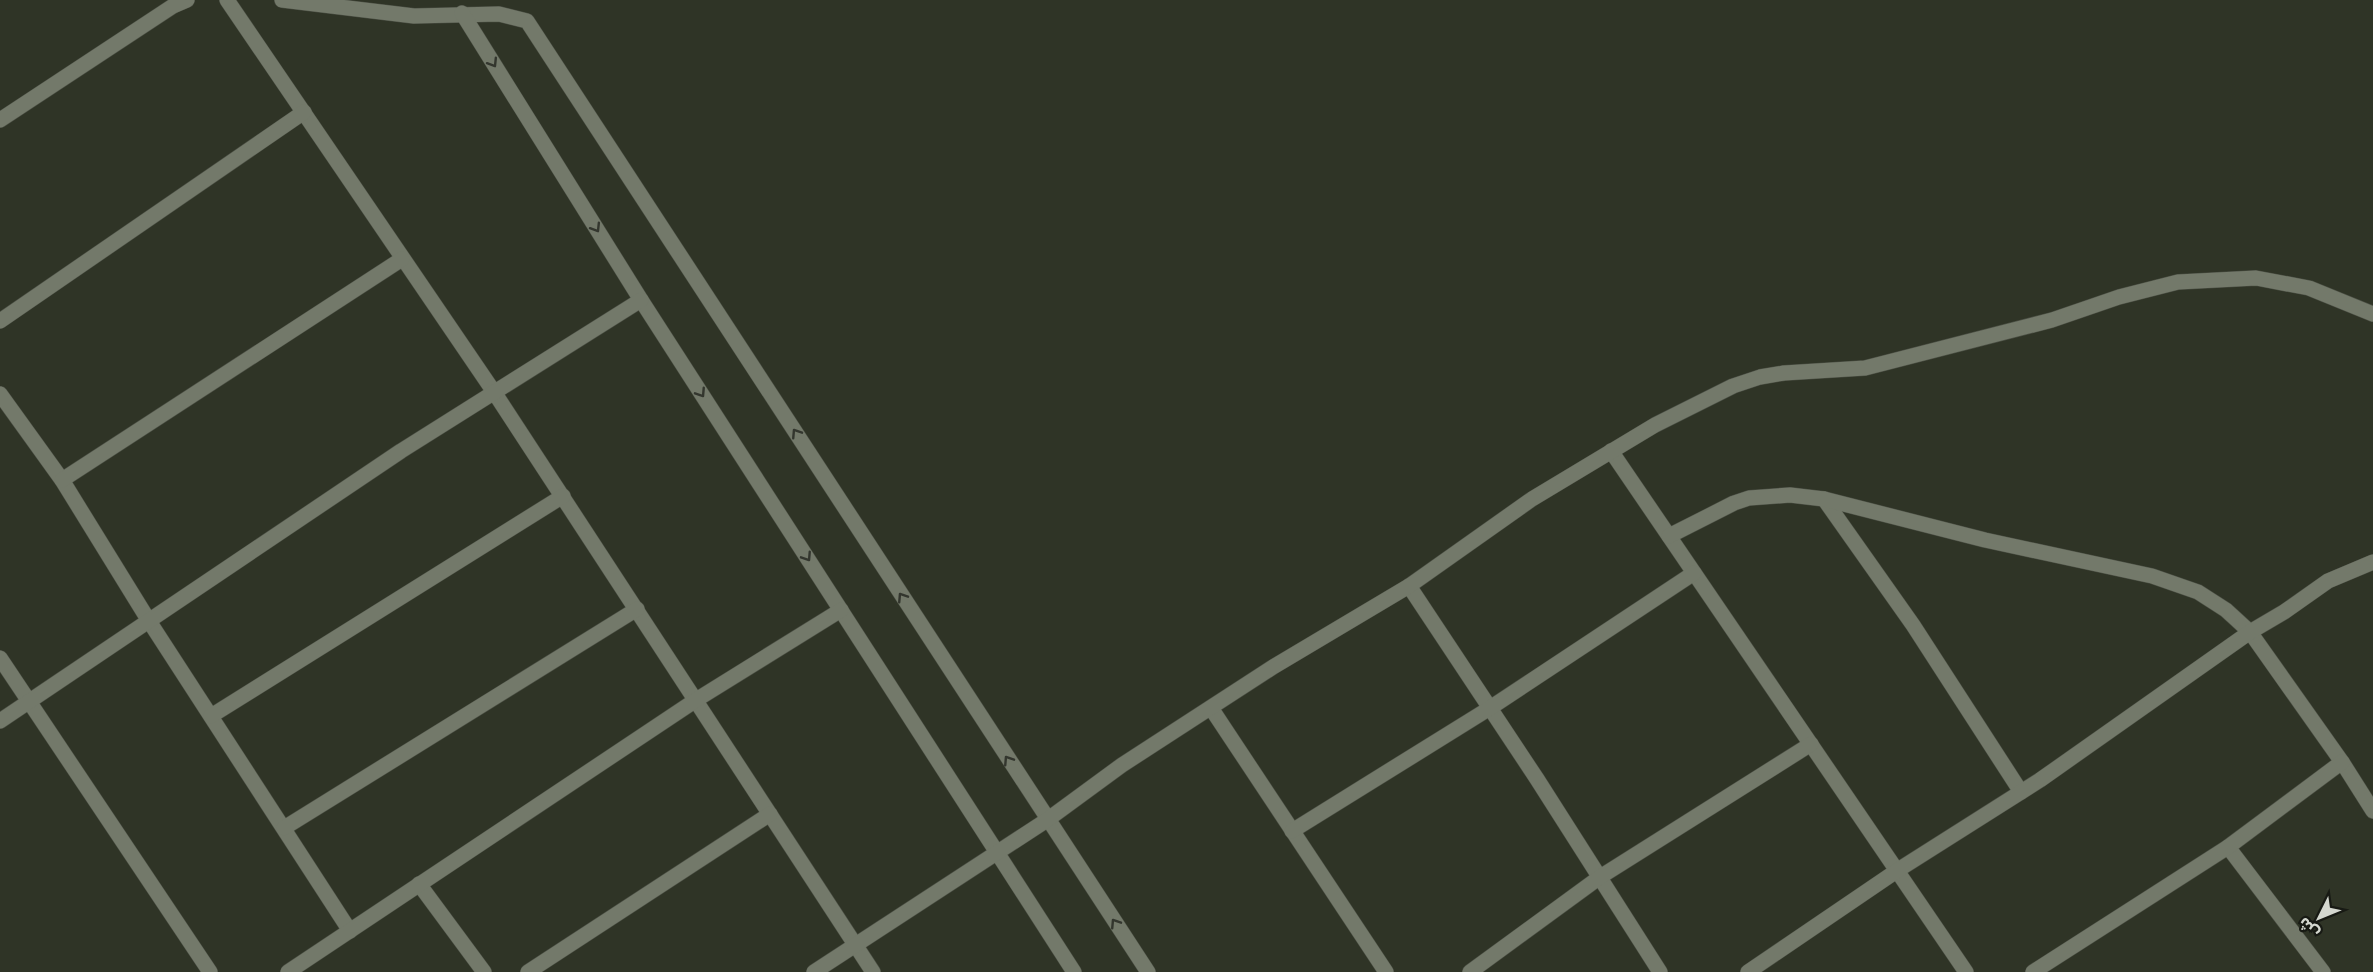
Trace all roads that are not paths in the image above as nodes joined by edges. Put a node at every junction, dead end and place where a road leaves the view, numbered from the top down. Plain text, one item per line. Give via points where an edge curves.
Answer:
1 (187, 0) edge
2 (227, 0) edge
3 (282, 0) edge
4 (462, 13) junction
5 (304, 112) junction
6 (0, 120) edge
7 (402, 259) junction
8 (641, 300) junction
9 (2373, 314) edge
10 (0, 321) edge
11 (494, 392) junction
12 (0, 394) edge
13 (1611, 451) junction
14 (62, 480) junction
15 (563, 496) junction
16 (1824, 500) junction
17 (1669, 536) junction
18 (2373, 562) edge
19 (1694, 573) junction
20 (1409, 586) junction
21 (637, 609) junction
22 (841, 610) junction
23 (149, 621) junction
24 (2250, 632) junction
25 (0, 658) edge
26 (696, 700) junction
27 (29, 701) junction
28 (1211, 708) junction
29 (1490, 708) junction
30 (211, 716) junction
31 (0, 721) edge
32 (1811, 744) junction
33 (2342, 762) junction
34 (2021, 792) junction
35 (2373, 811) edge
36 (770, 814) junction
37 (1047, 820) junction
38 (284, 828) junction
39 (1292, 831) junction
40 (2228, 847) junction
41 (997, 852) junction
42 (1898, 870) junction
43 (1600, 878) junction
44 (419, 884) junction
45 (350, 931) junction
46 (855, 945) junction
47 (210, 972) edge
48 (288, 972) edge
49 (484, 972) edge
50 (528, 972) edge
51 (814, 972) edge
52 (873, 972) edge
53 (1074, 972) edge
54 (1148, 972) edge
55 (1386, 972) edge
56 (1470, 972) edge
57 (1660, 972) edge
58 (1748, 972) edge
59 (1966, 972) edge
60 (2033, 972) edge
61 (2323, 972) edge

1 - 6 street
2 - 5 street
3 - 4 street via 414,16
4 -> 8 street
37 -> 4 street via 527,21 499,14
5 - 7 street
5 - 10 street
7 - 11 street
7 - 14 street
8 - 11 street
8 -> 22 street
9 - 13 street via 2309,288 2256,278 2178,282 2052,320 1865,368 1760,377 1704,399
11 - 15 street
11 - 23 street
12 - 14 street
13 - 17 street
13 - 20 street via 1532,499
14 - 23 street
15 - 21 street
15 - 30 street
16 - 17 street via 1790,495 1749,498
16 - 24 street via 2152,576 2198,592
16 - 34 street via 1913,626
17 - 19 street
18 - 24 street via 2328,581
19 - 29 street
19 - 32 street
20 - 28 street
20 - 29 street
21 - 26 street
21 - 38 street
22 - 26 street
22 - 41 street
23 - 27 street
23 - 30 street
24 - 33 street
24 - 34 street
25 - 27 street
26 - 36 street
26 - 44 street
27 - 31 street
27 - 47 street
28 - 37 street via 1122,765
28 - 39 street
29 - 39 street
29 - 43 street
30 - 38 street
32 - 42 street
32 - 43 street
33 - 35 street
33 - 40 street
34 - 42 street
36 - 46 street
36 - 50 street
37 - 41 street
54 -> 37 street
38 - 45 street
39 - 55 street
40 - 60 street
40 - 61 street
41 - 46 street
41 - 53 street
42 - 58 street
42 - 59 street
43 - 56 street
43 - 57 street
44 - 45 street
44 - 49 street
45 - 48 street
46 - 51 street
46 - 52 street

